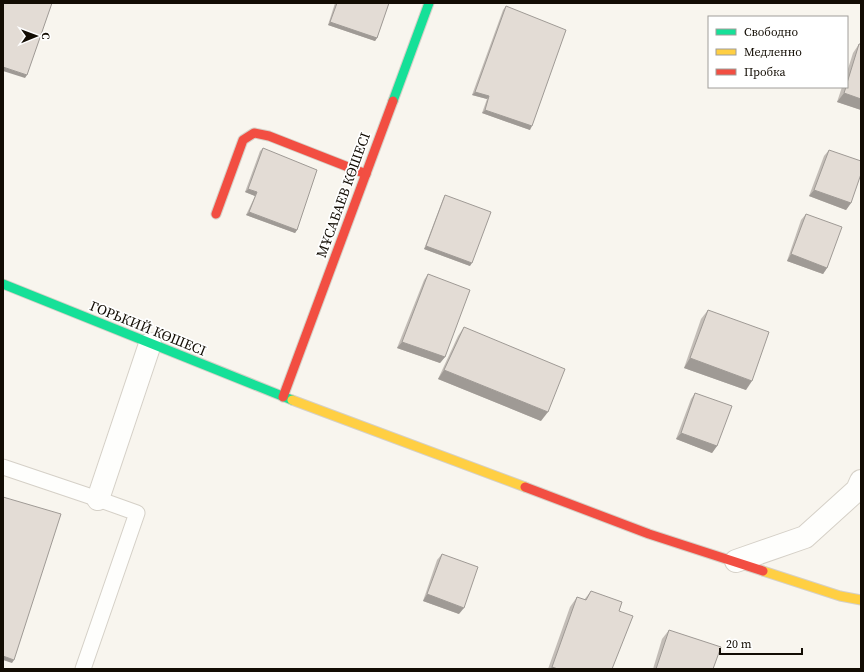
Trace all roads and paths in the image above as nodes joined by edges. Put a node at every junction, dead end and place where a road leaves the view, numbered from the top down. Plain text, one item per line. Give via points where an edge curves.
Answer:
1 (429, 3) edge
2 (366, 174) junction
3 (216, 214) dead end
4 (3, 284) edge
5 (150, 344) junction
6 (283, 397) junction
7 (3, 467) edge
8 (861, 481) edge
9 (98, 499) junction
10 (736, 561) junction
11 (861, 600) edge
12 (83, 669) edge

1 - 2 street, МҰСАБАЕВ КӨШЕСІ
2 - 3 street via 269,136 254,133 243,140
2 - 6 street, МҰСАБАЕВ КӨШЕСІ
4 - 5 street, ГОРЬКИЙ КӨШЕСІ
5 - 6 street, ГОРЬКИЙ КӨШЕСІ
5 - 9 street
6 - 10 street, ГОРЬКИЙ КӨШЕСІ via 649,534
7 - 9 lane
8 - 10 street via 857,490 805,537
9 - 12 lane via 137,514
10 - 11 street, ГОРЬКИЙ КӨШЕСІ via 840,596

